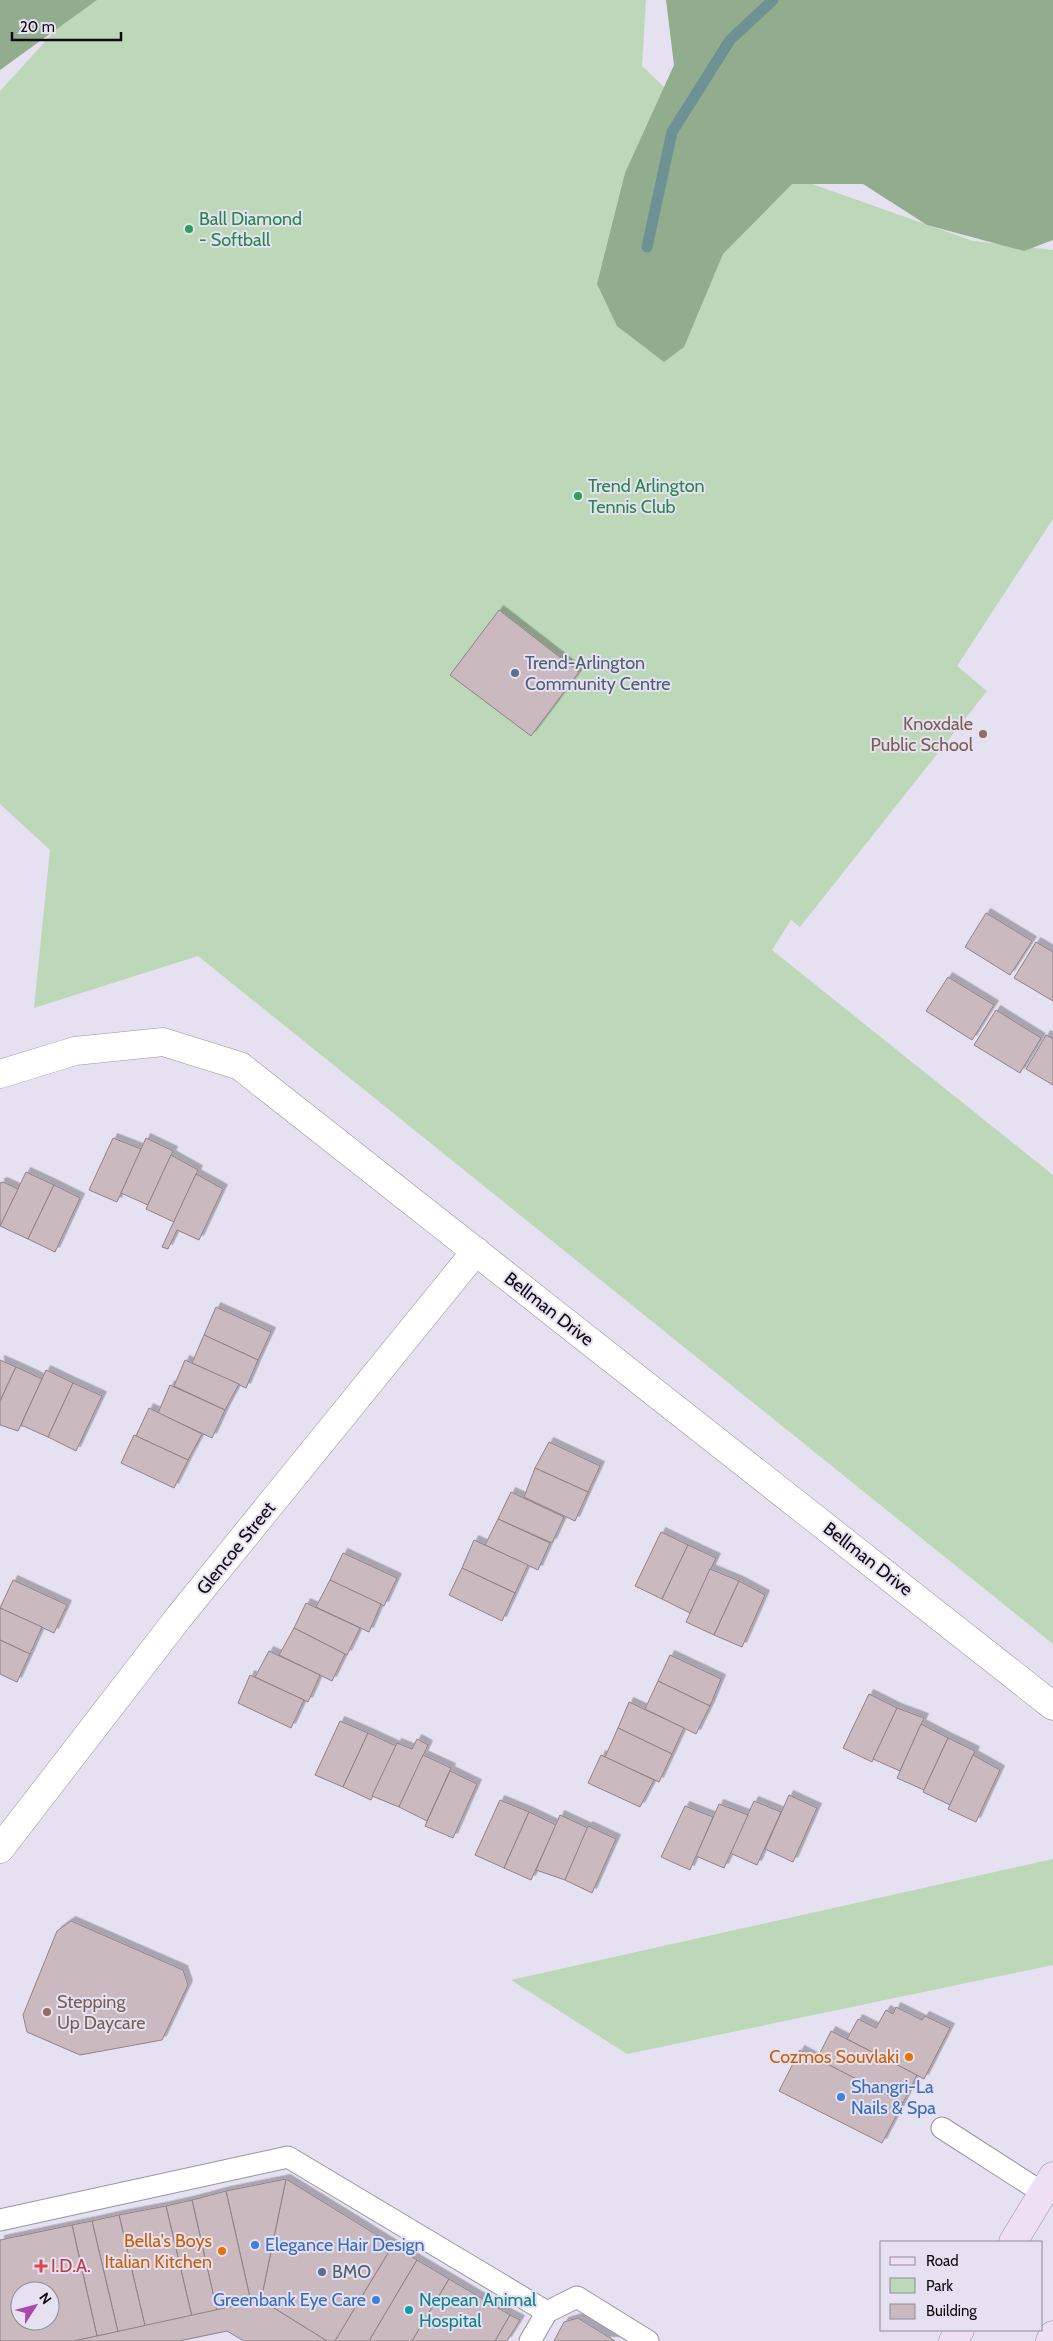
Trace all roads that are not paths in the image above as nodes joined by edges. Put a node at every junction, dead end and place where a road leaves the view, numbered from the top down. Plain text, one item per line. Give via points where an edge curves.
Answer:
1 (0, 1074) edge
2 (476, 1251) junction
3 (1053, 1706) edge
4 (0, 1849) edge
5 (942, 2128) dead end
6 (1048, 2185) edge
7 (0, 2220) edge
8 (1014, 2241) edge
9 (547, 2312) junction
10 (1053, 2335) edge
11 (530, 2341) edge
12 (648, 2341) edge
13 (1050, 2341) edge

1 - 2 street, Bellman Drive via 75,1050 163,1042 240,1066
2 - 3 street, Bellman Drive
2 - 4 street, Glencoe Street via 179,1617
5 - 6 lane
6 - 8 main road
7 - 9 lane via 288,2157
9 - 11 lane
9 - 12 lane via 576,2297
10 - 13 main road

